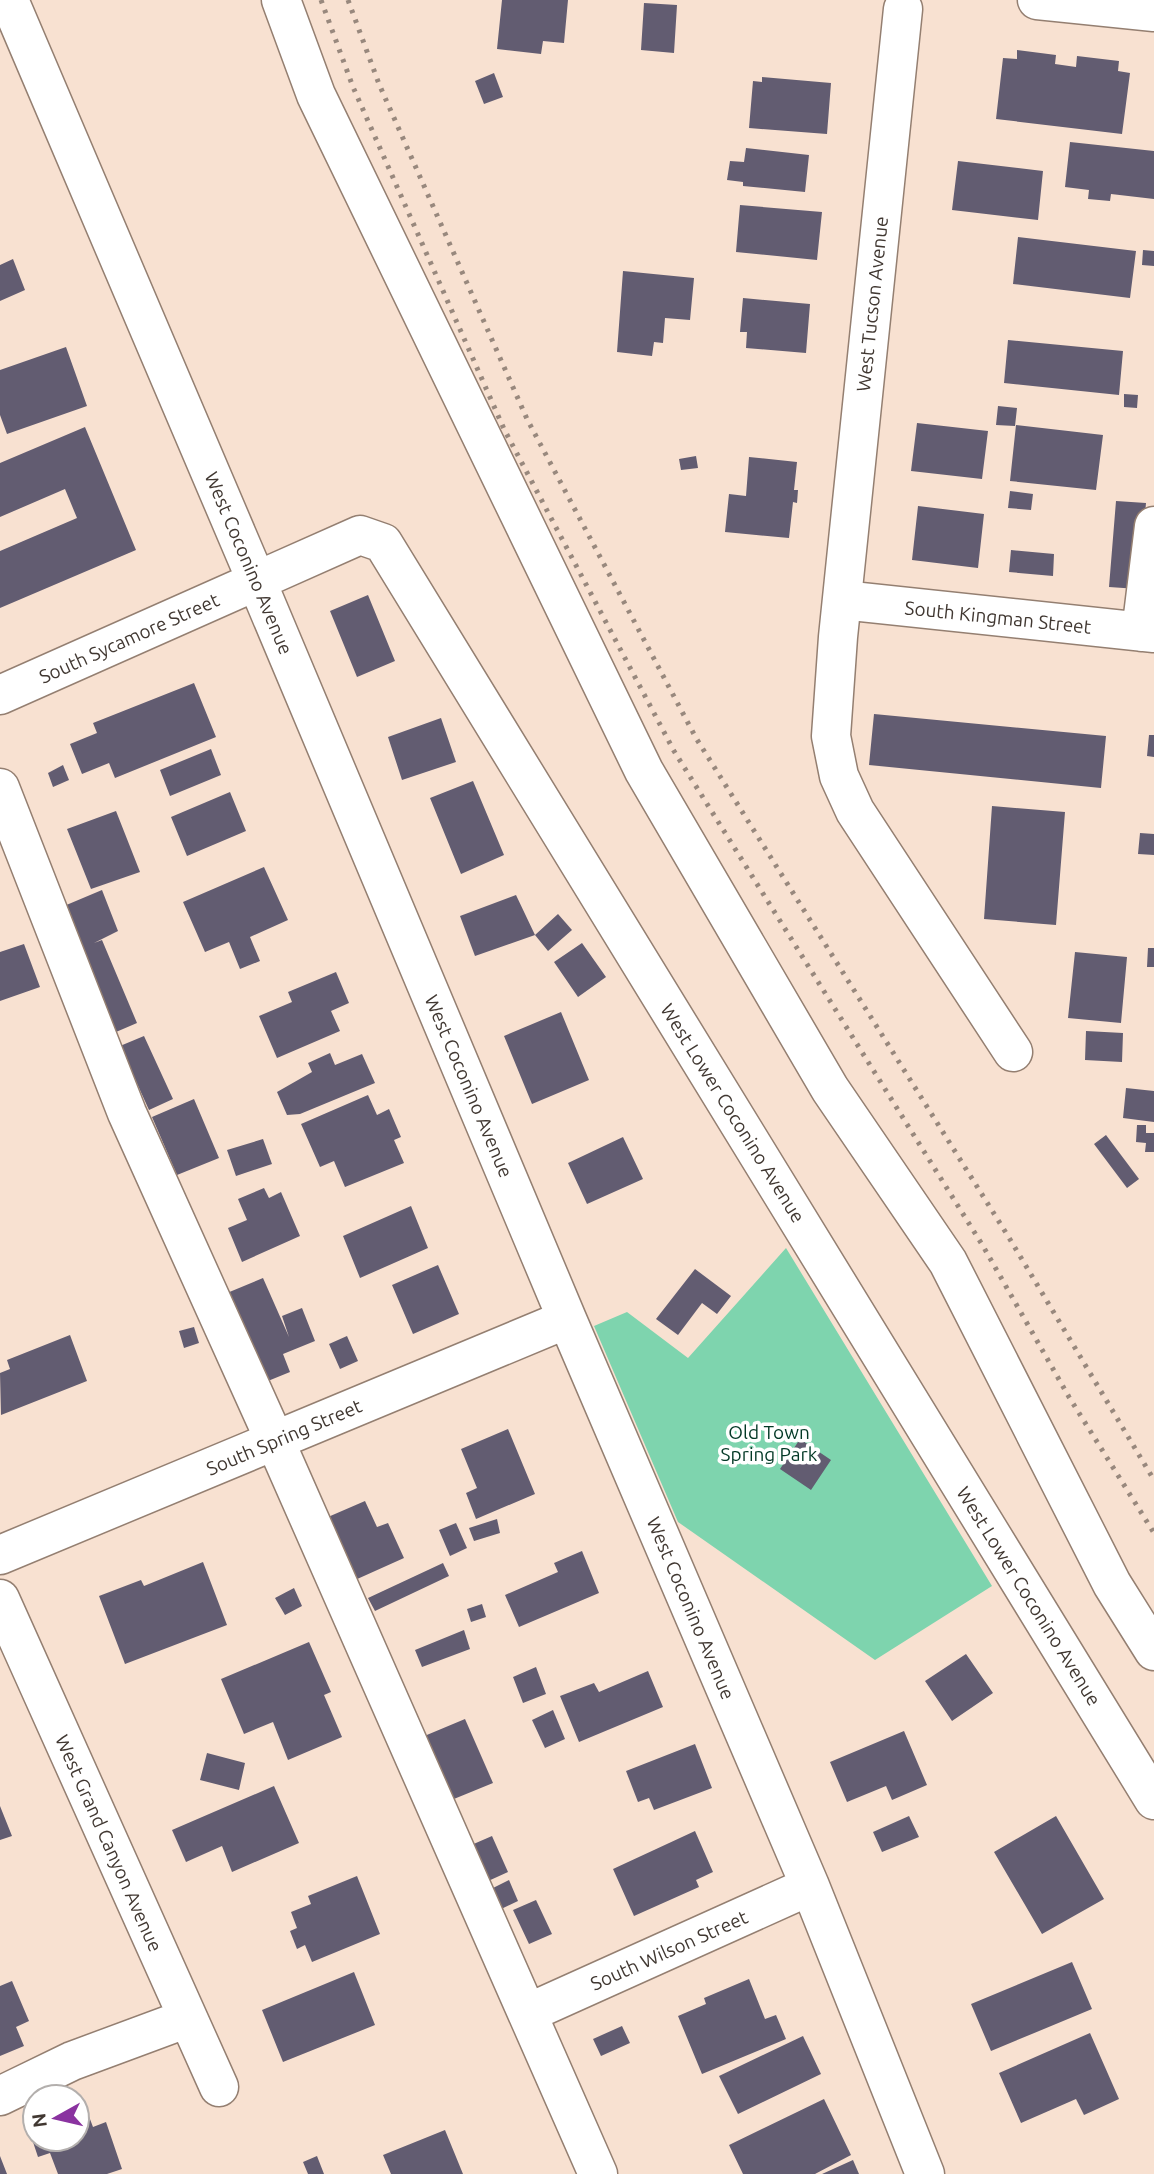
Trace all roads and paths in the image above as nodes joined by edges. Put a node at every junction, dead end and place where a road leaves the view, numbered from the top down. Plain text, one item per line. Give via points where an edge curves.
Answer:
1 (281, 0) edge
2 (1037, 0) edge
3 (903, 3) edge
4 (8, 9) edge
5 (1154, 12) edge
6 (1154, 526) edge
7 (257, 582) junction
8 (842, 600) junction
9 (1148, 632) edge
10 (0, 695) edge
11 (0, 789) edge
12 (1013, 1052) dead end
13 (567, 1320) junction
14 (275, 1441) junction
15 (0, 1555) edge
16 (0, 1599) edge
17 (1154, 1651) edge
18 (1154, 1800) edge
19 (810, 1886) junction
20 (528, 2013) junction
21 (188, 2018) junction
22 (219, 2087) dead end
23 (0, 2095) edge
24 (598, 2174) edge
25 (925, 2174) edge

1 - 17 street via 316,95 644,771 830,1089 948,1262 1112,1584
2 - 5 street
3 - 8 street, West Tucson Avenue
4 - 7 street, West Coconino Avenue
6 - 9 street
7 - 10 street, South Sycamore Street
7 - 13 street, West Coconino Avenue
7 - 18 street, West Lower Coconino Avenue via 360,535 383,543
8 - 9 street, South Kingman Street
8 - 12 street, West Tucson Avenue via 831,736 839,776 855,811
11 - 14 street via 127,1113
13 - 14 street, South Spring Street
13 - 19 street, West Coconino Avenue
14 - 15 street, South Spring Street
14 - 20 street
16 - 21 street, West Grand Canyon Avenue
19 - 20 street, South Wilson Street
19 - 25 street, West Coconino Avenue
20 - 24 street
21 - 22 street, West Grand Canyon Avenue
21 - 23 street via 72,2061

